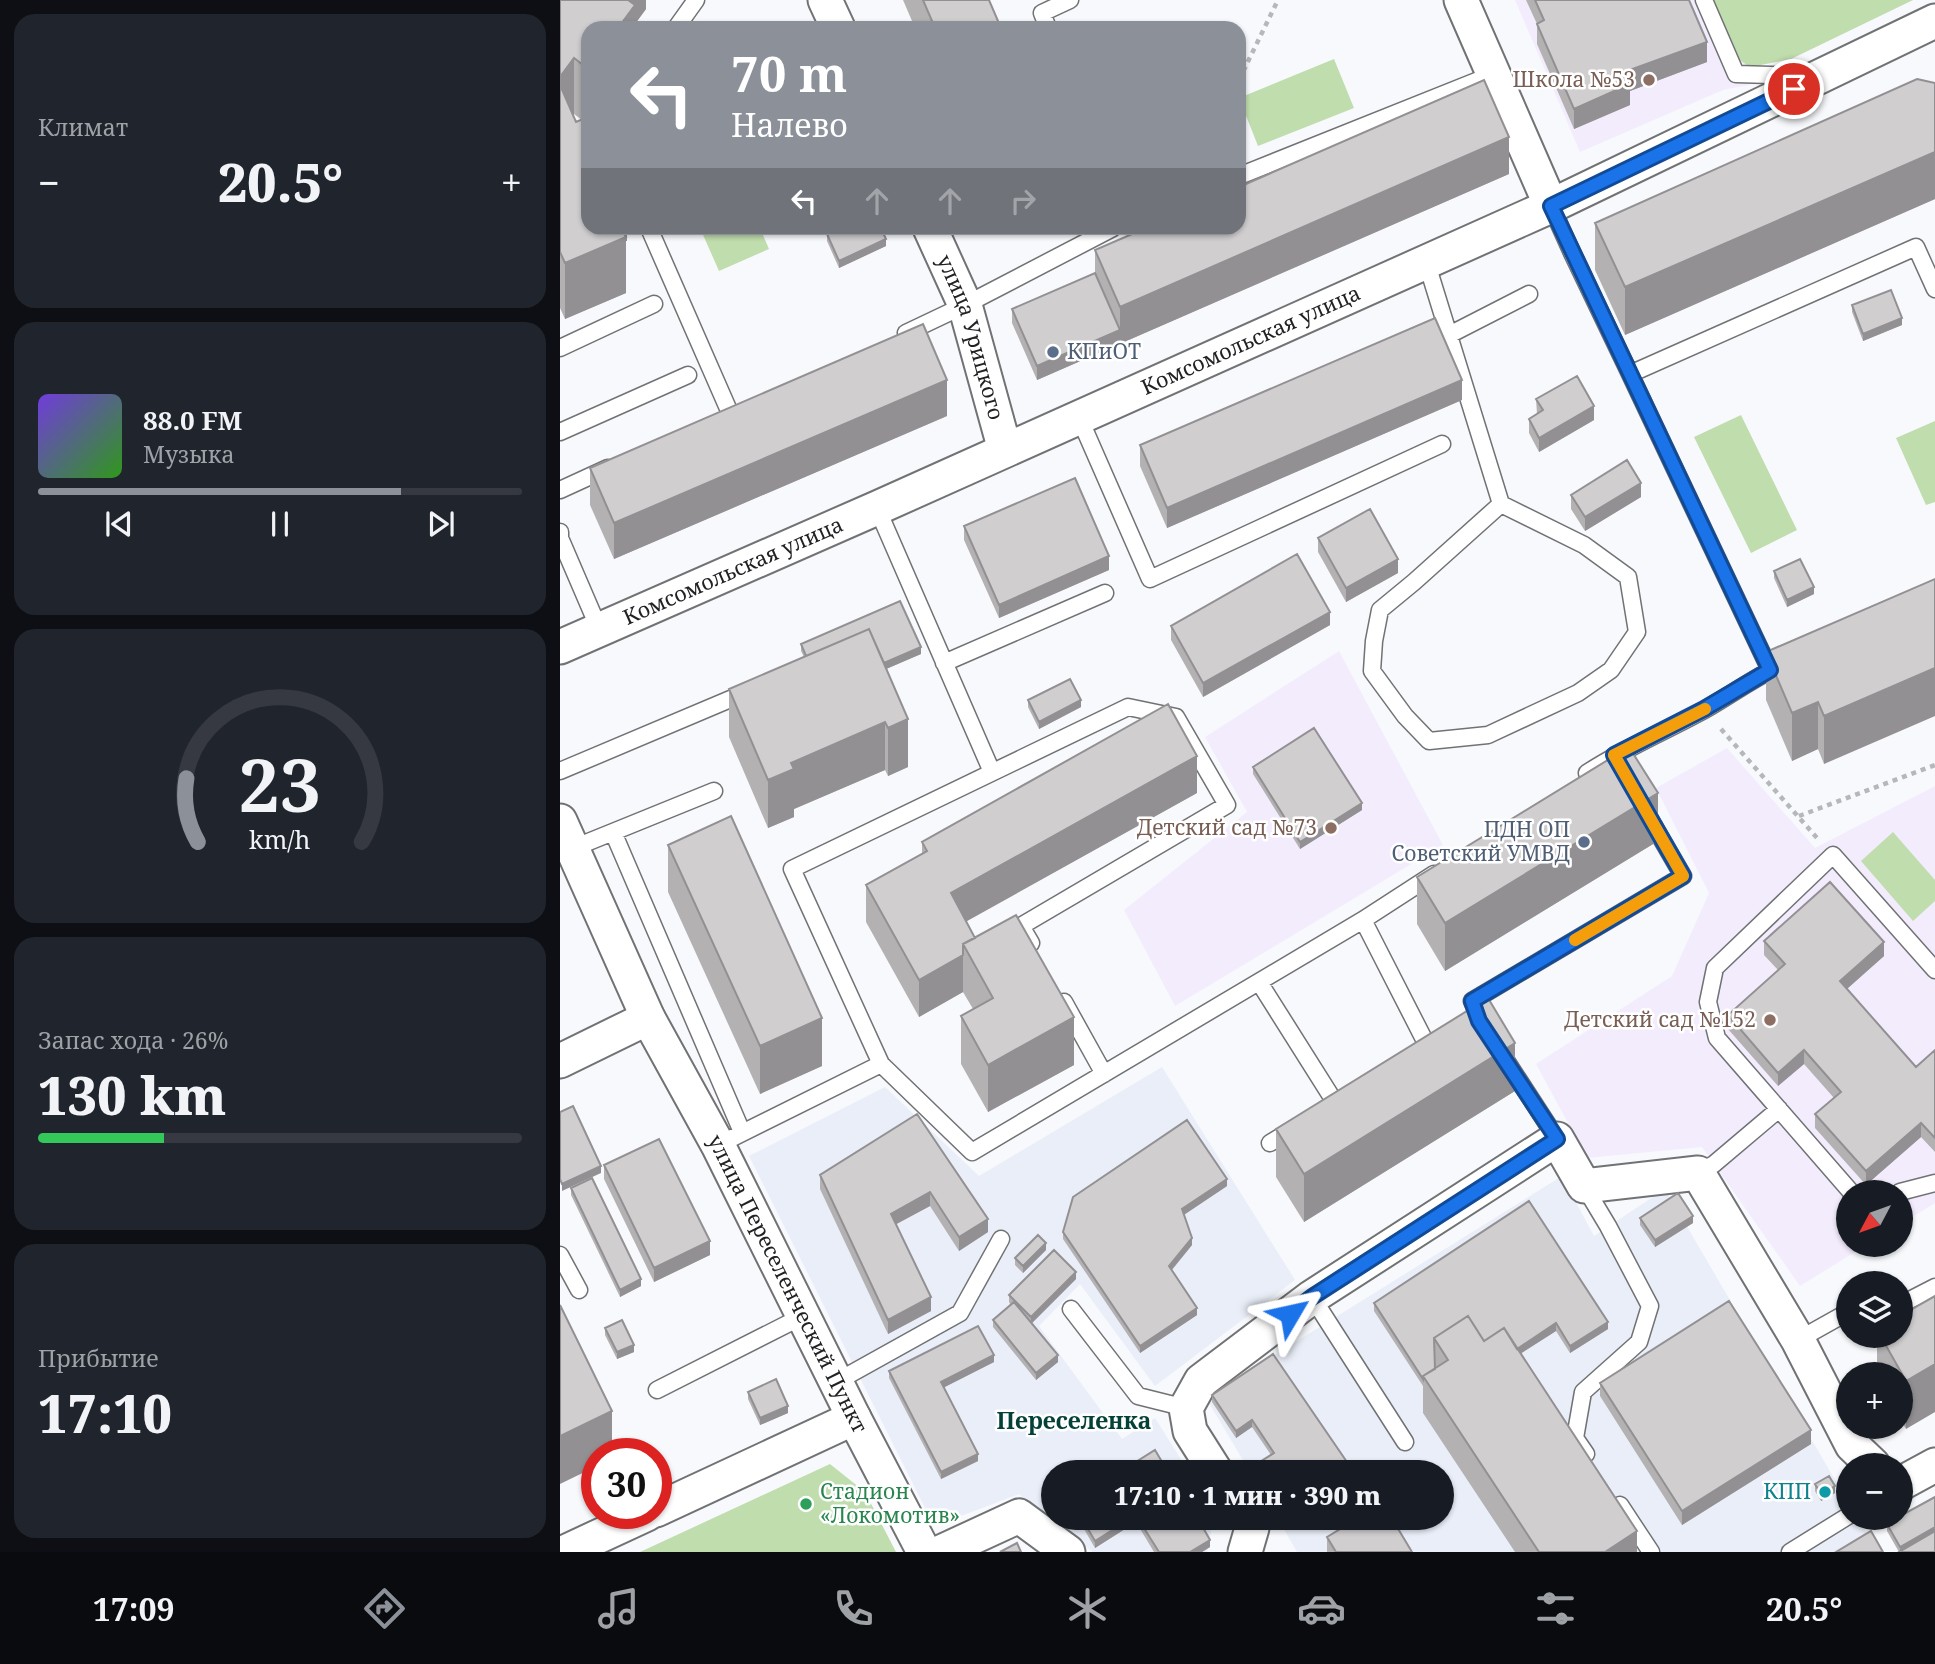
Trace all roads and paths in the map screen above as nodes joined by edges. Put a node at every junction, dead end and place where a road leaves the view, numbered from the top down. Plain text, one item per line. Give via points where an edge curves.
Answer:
1 (696, 0) edge
2 (825, 0) edge
3 (1070, 0) edge
4 (1278, 0) edge
5 (1461, 0) edge
6 (1704, 0) edge
7 (681, 21) edge
8 (835, 21) edge
9 (1045, 21) edge
10 (1935, 21) edge
11 (1246, 66) edge
12 (1494, 74) junction
13 (1819, 77) junction
14 (1246, 173) edge
15 (1551, 206) junction
16 (652, 235) edge
17 (933, 235) edge
18 (1100, 235) edge
19 (1426, 261) junction
20 (1935, 289) edge
21 (1529, 294) dead end
22 (654, 304) dead end
23 (965, 306) junction
24 (1449, 335) junction
25 (891, 339) edge
26 (560, 348) edge
27 (1630, 374) junction
28 (688, 375) dead end
29 (731, 413) edge
30 (1079, 417) junction
31 (560, 432) edge
32 (1442, 444) dead end
33 (1005, 450) junction
34 (621, 462) edge
35 (560, 489) edge
36 (1501, 504) junction
37 (877, 508) junction
38 (560, 532) edge
39 (1105, 593) dead end
40 (600, 631) junction
41 (560, 647) edge
42 (1794, 659) edge
43 (944, 663) junction
44 (1770, 670) junction
45 (752, 689) edge
46 (1704, 709) junction
47 (1935, 765) edge
48 (560, 771) edge
49 (992, 772) junction
50 (1569, 785) edge
51 (714, 791) dead end
52 (1642, 804) edge
53 (1798, 816) junction
54 (613, 832) junction
55 (566, 835) edge
56 (1833, 855) junction
57 (1443, 868) edge
58 (1363, 920) junction
59 (1040, 960) edge
60 (1935, 970) edge
61 (1259, 982) junction
62 (1053, 983) edge
63 (648, 1018) junction
64 (1428, 1050) edge
65 (560, 1061) edge
66 (881, 1064) junction
67 (1104, 1074) junction
68 (1336, 1104) edge
69 (1779, 1110) junction
70 (1303, 1124) edge
71 (730, 1139) junction
72 (1557, 1139) junction
73 (1270, 1143) dead end
74 (1698, 1174) junction
75 (1840, 1180) edge
76 (1935, 1183) edge
77 (1584, 1186) junction
78 (1913, 1189) edge
79 (1001, 1239) dead end
80 (560, 1255) edge
81 (1935, 1287) edge
82 (579, 1290) dead end
83 (1312, 1297) junction
84 (1913, 1298) edge
85 (1071, 1309) dead end
86 (803, 1316) junction
87 (1836, 1319) edge
88 (1798, 1340) junction
89 (836, 1382) junction
90 (657, 1390) dead end
91 (1186, 1408) junction
92 (854, 1418) junction
93 (1405, 1442) dead end
94 (1861, 1453) edge
95 (1209, 1460) edge
96 (1935, 1465) edge
97 (1598, 1472) edge
98 (1913, 1477) edge
99 (1613, 1495) edge
100 (672, 1503) edge
101 (1836, 1523) edge
102 (615, 1529) edge
103 (1251, 1530) edge
104 (565, 1552) edge
105 (924, 1552) edge
106 (941, 1552) edge
107 (1068, 1552) edge
108 (1245, 1552) edge
109 (1651, 1552) edge
110 (1790, 1552) edge

1 - 7 lane
2 - 8 street
3 - 9 lane via 1042,13
4 - 11 path
5 - 12 street
6 - 13 lane via 1736,74
10 - 13 street, Комсомольская улица
12 - 14 lane
12 - 15 street
13 - 15 street, Комсомольская улица
15 - 19 street, Комсомольская улица
15 - 27 lane
16 - 29 lane
17 - 23 street, улица Урицкого
18 - 23 lane
19 - 24 lane
19 - 30 street, Комсомольская улица
20 - 27 lane via 1916,247
21 - 24 lane
22 - 26 lane
23 - 25 lane
23 - 33 street, улица Урицкого
24 - 36 lane
27 - 44 lane
28 - 31 lane
30 - 32 lane via 1150,579
30 - 33 street, Комсомольская улица
33 - 37 street, Комсомольская улица
34 - 35 lane
36 - 36 lane via 1584,545 1629,577 1637,632 1611,670 1578,693 1488,735 1429,741 1372,671 1380,610
37 - 40 street, Комсомольская улица
37 - 43 lane
38 - 40 lane
39 - 43 lane
40 - 41 street, Комсомольская улица
42 - 44 lane
43 - 49 lane
44 - 46 lane
45 - 48 lane
46 - 50 lane
46 - 53 path
47 - 53 path
49 - 59 lane via 1128,707 1176,717 1227,806 1021,926
49 - 66 lane via 792,869
51 - 54 lane
52 - 72 lane via 1683,876 1472,1001 1474,1024
53 - 56 path
54 - 55 lane
54 - 71 lane
55 - 63 street, улица Переселенческий Пункт
56 - 60 lane
56 - 69 lane via 1715,968 1708,1002 1717,1038
57 - 58 lane
58 - 61 lane
58 - 64 lane
61 - 67 lane
61 - 68 lane
62 - 67 lane
63 - 65 street
63 - 71 street, улица Переселенческий Пункт
66 - 67 lane via 972,1152
66 - 71 lane
69 - 74 lane
69 - 75 lane
70 - 73 lane
71 - 86 street, улица Переселенческий Пункт
72 - 77 street
72 - 83 street
74 - 77 street
74 - 88 street
76 - 78 lane
77 - 97 lane via 1650,1306 1639,1342 1583,1392 1575,1438
79 - 89 lane via 960,1313
80 - 82 lane
81 - 84 lane
83 - 91 street via 1200,1381
83 - 93 lane
85 - 91 lane via 1138,1396
86 - 89 street, улица Переселенческий Пункт
86 - 90 lane
87 - 88 lane
88 - 94 street
89 - 92 street, улица Переселенческий Пункт
91 - 95 street via 1190,1430
92 - 100 street
92 - 105 street, улица Переселенческий Пункт
96 - 98 street
99 - 109 lane
101 - 110 lane
102 - 104 street
103 - 108 street
106 - 107 street via 1019,1516

